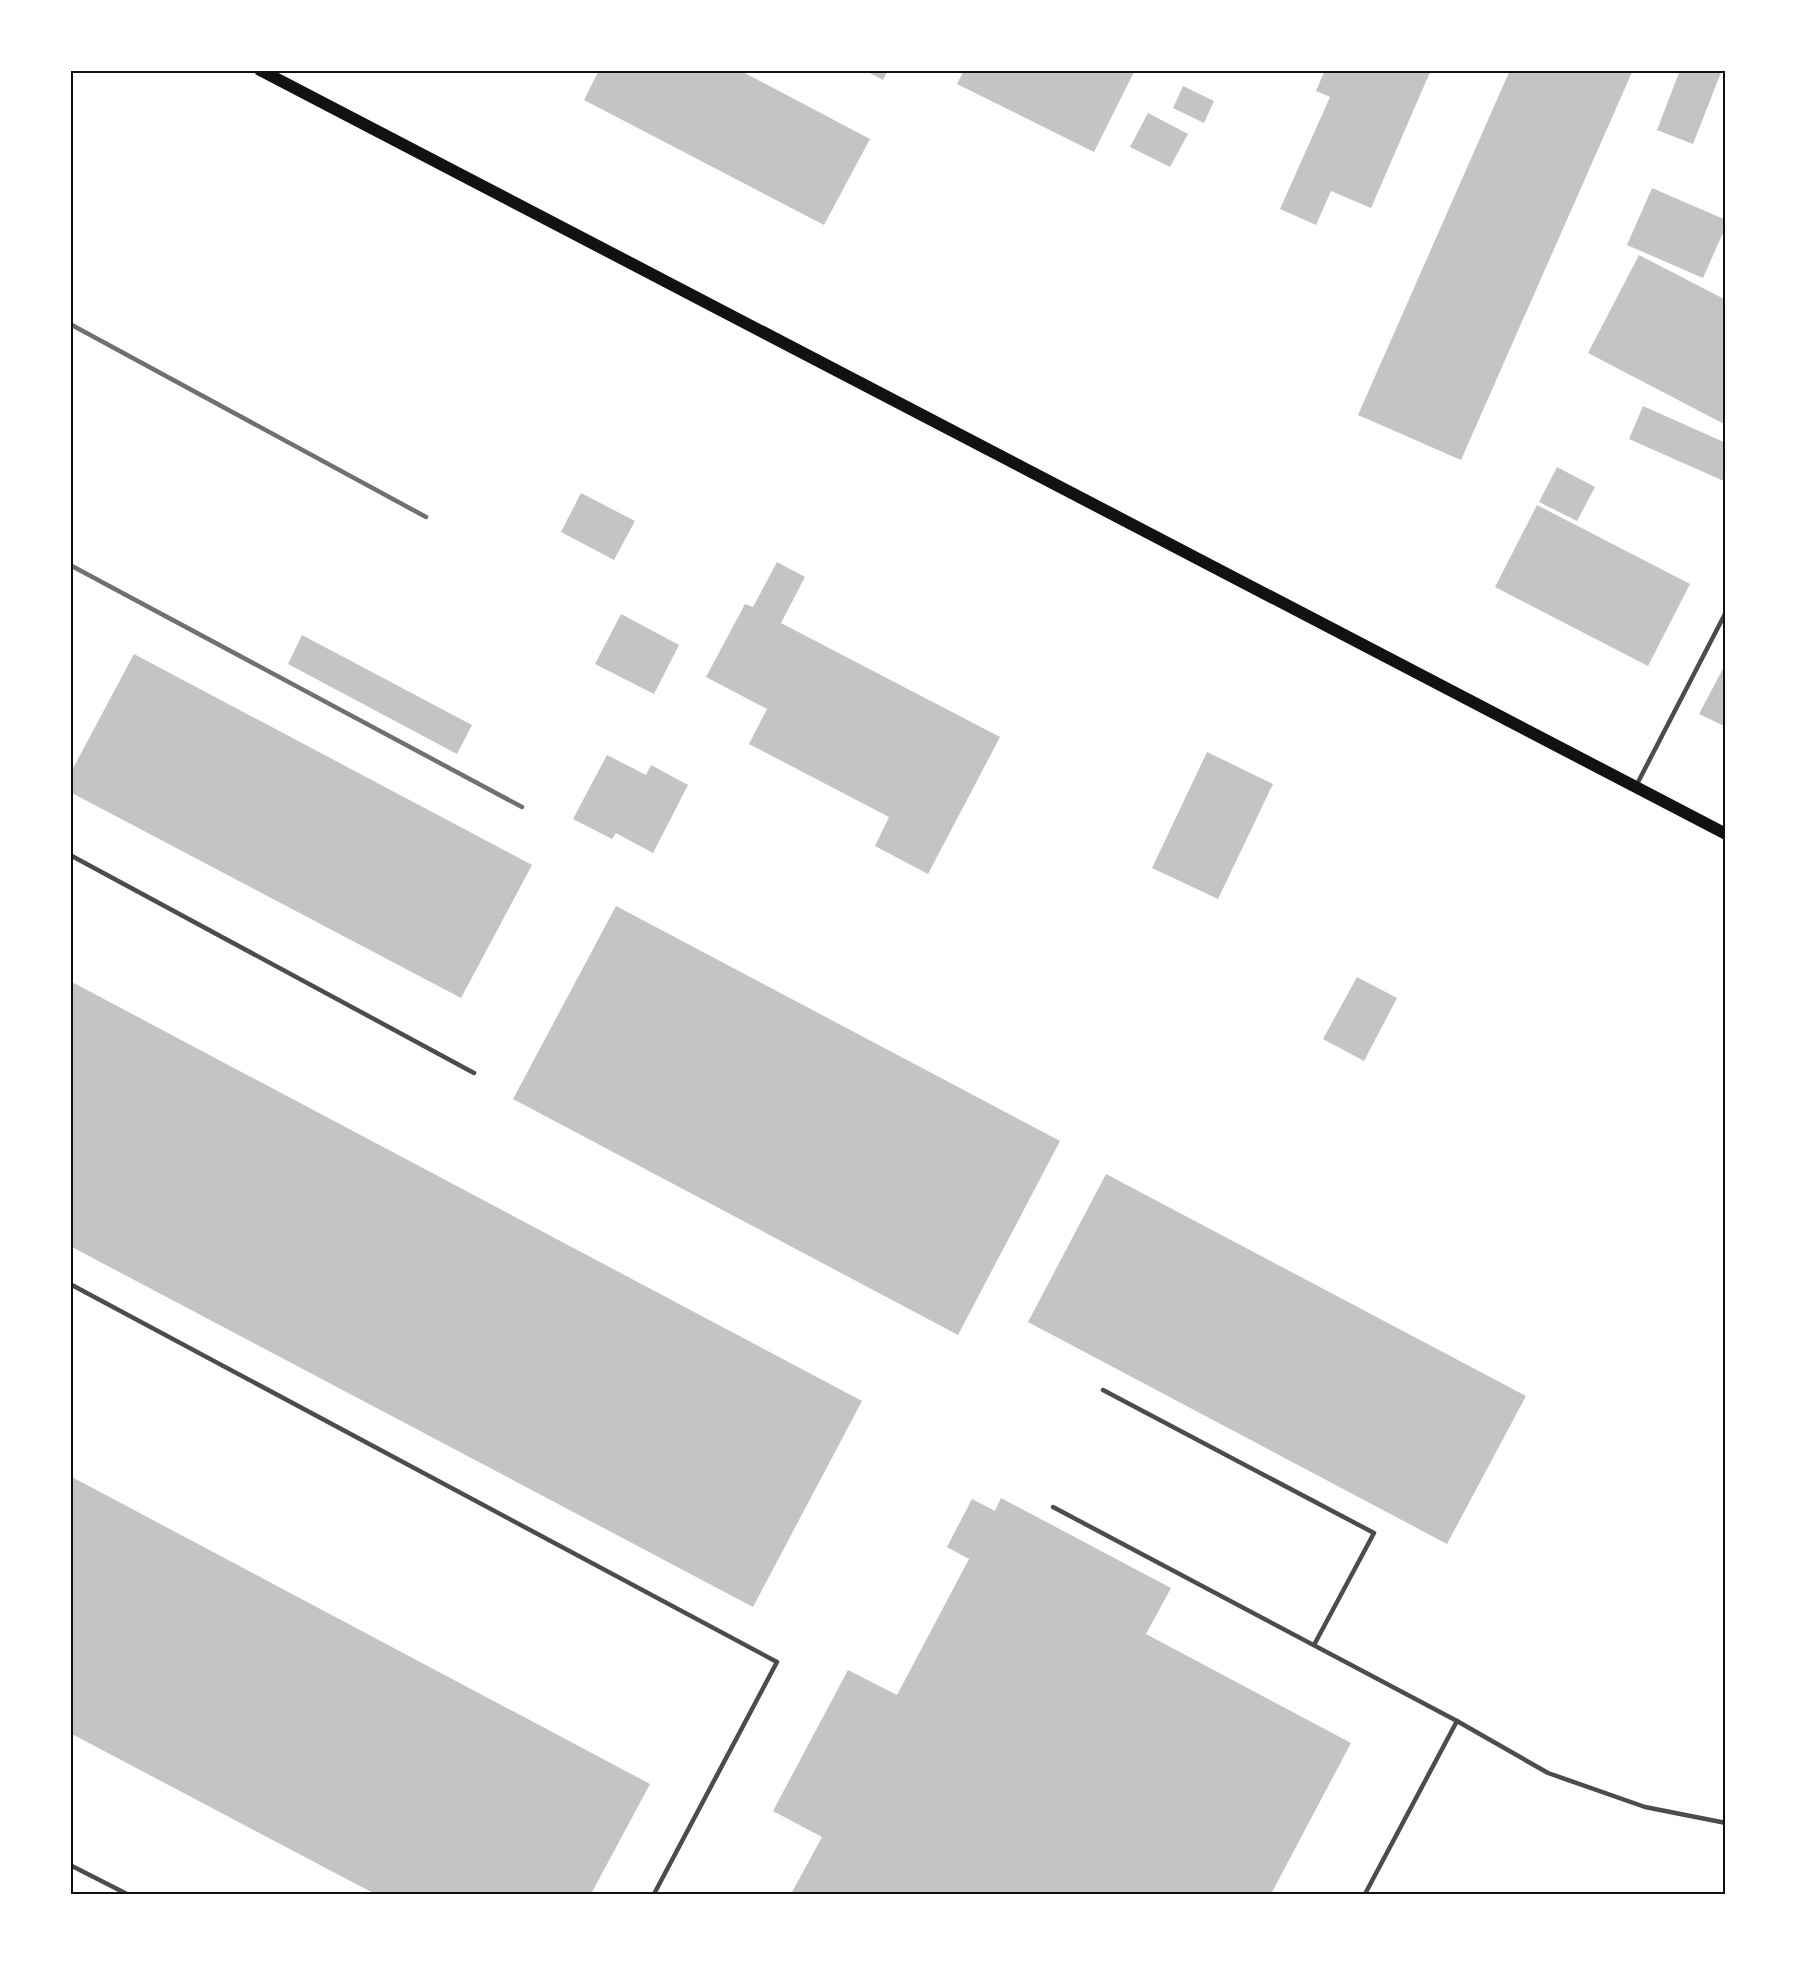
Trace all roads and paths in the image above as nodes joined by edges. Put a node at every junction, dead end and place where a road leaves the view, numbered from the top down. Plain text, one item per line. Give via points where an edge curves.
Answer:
1 (260, 70) edge
2 (1725, 612) edge
3 (1635, 787) junction
4 (1725, 834) edge
5 (70, 855) edge
6 (474, 1073) dead end
7 (70, 1284) edge
8 (1103, 1390) dead end
9 (1053, 1507) dead end
10 (1314, 1645) junction
11 (1457, 1721) junction
12 (1725, 1823) edge
13 (70, 1865) edge
14 (127, 1894) edge
15 (654, 1894) edge
16 (1365, 1894) edge

1 - 3 main road
2 - 3 lane
3 - 4 main road
5 - 6 lane
7 - 15 lane via 777,1662
8 - 10 lane via 1374,1533
9 - 10 lane
10 - 11 lane
11 - 12 lane via 1548,1773 1645,1807
11 - 16 lane
13 - 14 lane

